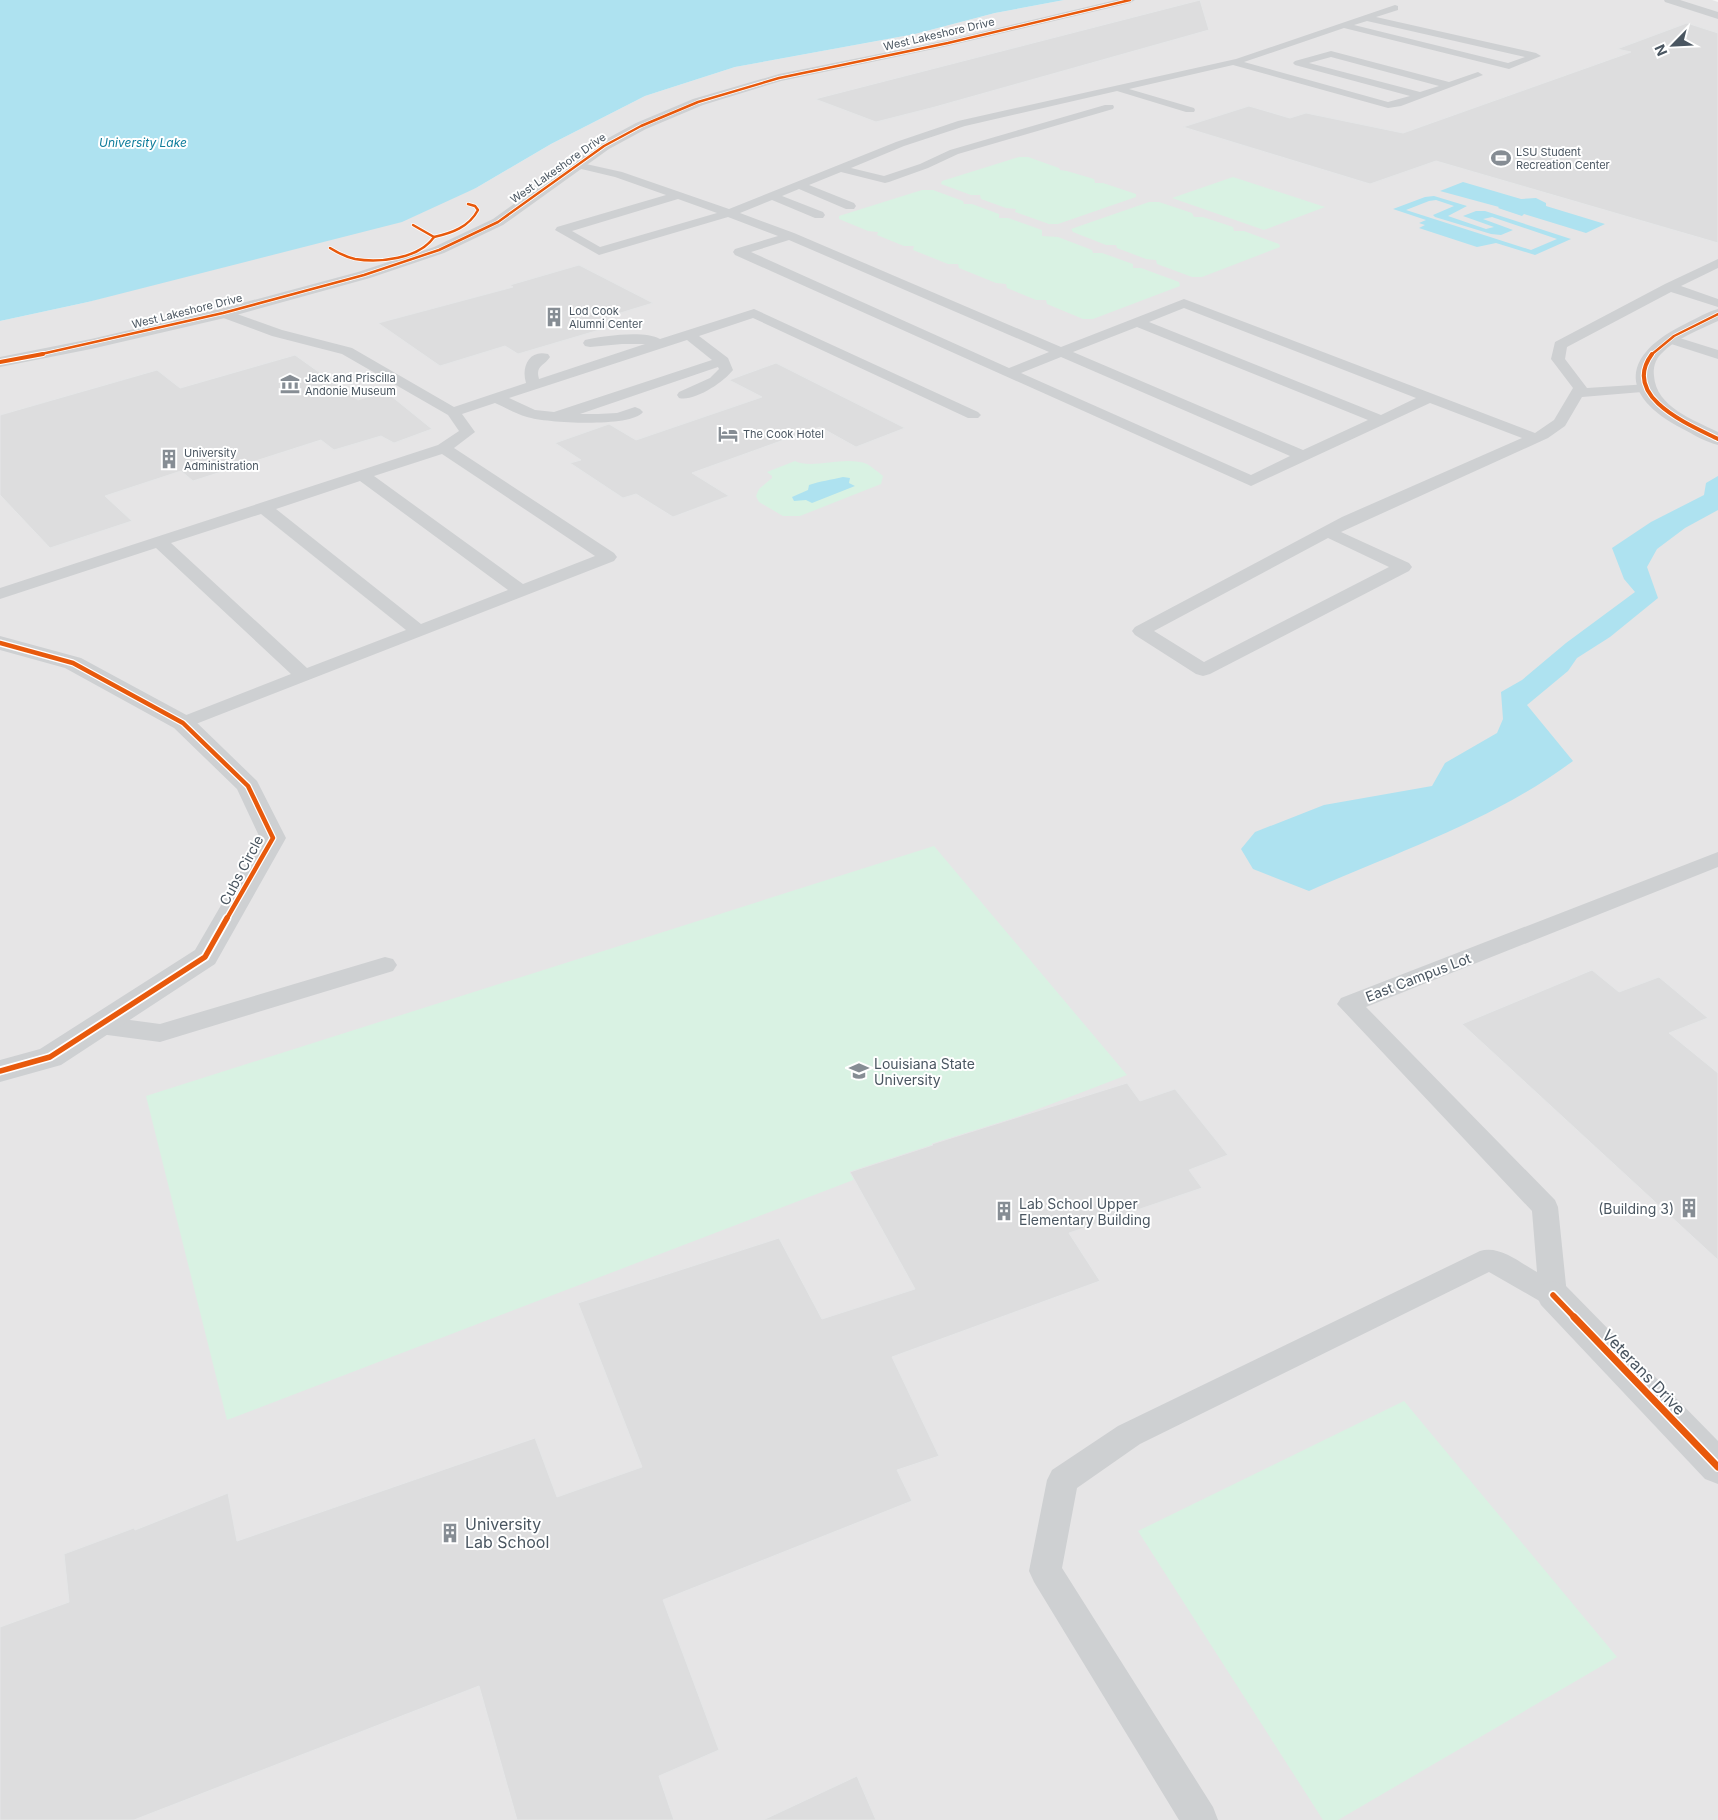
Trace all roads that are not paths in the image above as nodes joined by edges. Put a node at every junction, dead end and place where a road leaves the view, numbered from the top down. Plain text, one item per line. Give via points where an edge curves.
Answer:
1 (1130, 0) edge
2 (1669, 0) edge
3 (1394, 8) dead end
4 (1718, 16) edge
5 (1366, 18) junction
6 (1346, 26) junction
7 (1320, 35) junction
8 (1338, 40) dead end
9 (1232, 62) junction
10 (1460, 70) dead end
11 (1448, 85) junction
12 (1115, 87) junction
13 (1419, 95) junction
14 (1109, 108) dead end
15 (1190, 110) dead end
16 (576, 165) junction
17 (843, 169) junction
18 (800, 185) junction
19 (679, 195) junction
20 (772, 196) junction
21 (850, 206) dead end
22 (730, 212) junction
23 (820, 215) dead end
24 (790, 236) junction
25 (1718, 263) edge
26 (1670, 287) junction
27 (1718, 303) edge
28 (223, 313) junction
29 (1718, 314) edge
30 (1137, 322) junction
31 (688, 334) junction
32 (1670, 339) junction
33 (664, 342) junction
34 (590, 343) dead end
35 (1062, 352) junction
36 (1718, 355) edge
37 (543, 357) dead end
38 (723, 361) junction
39 (0, 362) edge
40 (1009, 373) junction
41 (534, 385) junction
42 (1649, 388) junction
43 (1577, 393) junction
44 (684, 395) dead end
45 (496, 398) junction
46 (1429, 398) junction
47 (453, 412) junction
48 (635, 412) dead end
49 (973, 415) dead end
50 (555, 417) junction
51 (1381, 420) junction
52 (1535, 438) junction
53 (1718, 438) edge
54 (444, 448) junction
55 (1303, 456) junction
56 (362, 474) junction
57 (263, 507) junction
58 (1328, 532) junction
59 (158, 541) junction
60 (2, 591) edge
61 (521, 591) junction
62 (419, 631) junction
63 (0, 643) edge
64 (304, 676) junction
65 (183, 724) junction
66 (1718, 860) edge
67 (385, 966) dead end
68 (100, 1025) junction
69 (0, 1071) edge
70 (1553, 1295) junction
71 (1718, 1467) edge
72 (1200, 1820) edge

1 - 16 street, West Lakeshore Drive via 779,78 722,94 665,114
2 - 4 street
3 - 5 lane
5 - 6 lane
5 - 6 lane via 1536,56 1509,66
6 - 7 lane
7 - 8 lane
7 - 9 lane
9 - 12 lane
9 - 13 lane via 1388,105
10 - 11 lane via 1478,75
11 - 13 lane
11 - 13 lane via 1331,54 1298,63
12 - 15 lane
12 - 17 lane via 962,123 900,144
14 - 17 lane via 954,152 885,180
16 - 19 lane via 618,174
16 - 28 street, West Lakeshore Drive via 498,222 439,250 364,275
17 - 18 lane
18 - 20 lane
18 - 21 lane
19 - 22 lane
19 - 22 lane via 561,230 599,251
20 - 22 lane
20 - 23 lane
22 - 24 lane
24 - 35 lane
24 - 40 lane via 739,252
25 - 26 lane
26 - 27 lane
26 - 43 lane via 1560,346 1558,359 1580,388
28 - 39 street, West Lakeshore Drive
28 - 47 lane via 277,333 347,350
29 - 32 street
30 - 35 lane
30 - 46 lane via 1184,303
30 - 51 lane
31 - 33 lane
31 - 38 lane
31 - 49 lane via 754,312
32 - 36 lane
32 - 42 street via 1647,358 1644,369
33 - 34 lane via 636,339
33 - 41 lane
35 - 40 lane
35 - 55 lane
37 - 41 lane via 533,363 530,373
38 - 44 lane via 726,370 715,381
38 - 50 lane
40 - 55 lane via 1251,481
41 - 45 lane
42 - 43 lane
42 - 53 street via 1658,404
43 - 52 lane via 1560,423
45 - 47 lane
45 - 50 lane via 532,414
46 - 51 lane
46 - 52 lane
47 - 54 lane via 467,432
48 - 50 lane via 598,419
51 - 55 lane
52 - 58 lane
54 - 56 lane
54 - 61 lane via 608,557
56 - 57 lane
56 - 61 lane
57 - 59 lane
57 - 62 lane
58 - 58 lane via 1302,545 1141,631 1203,670 1403,567
59 - 60 lane
59 - 64 lane
61 - 62 lane
62 - 64 lane
63 - 65 street, Cubs Circle via 73,663
64 - 65 lane
65 - 68 street, Cubs Circle via 248,786 273,838 206,957
66 - 70 lane, East Campus Lot via 1350,1004 1544,1207
67 - 68 lane via 160,1033
68 - 69 street, Cubs Circle via 50,1057
70 - 71 street, Veterans Drive
70 - 72 lane via 1490,1259 1129,1434 1063,1480 1045,1571

